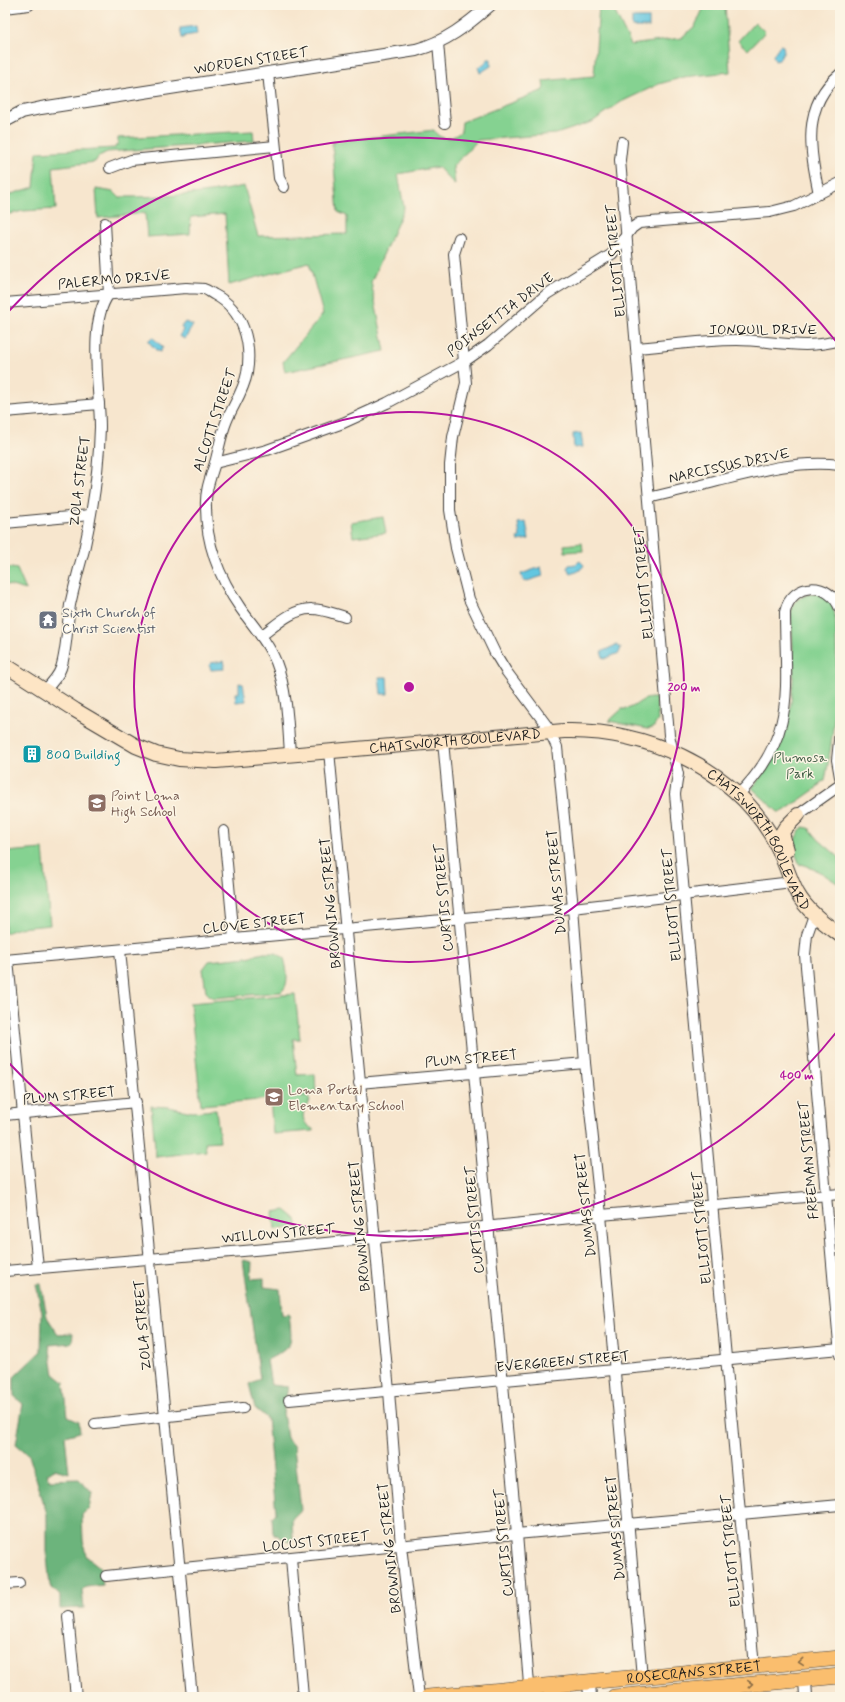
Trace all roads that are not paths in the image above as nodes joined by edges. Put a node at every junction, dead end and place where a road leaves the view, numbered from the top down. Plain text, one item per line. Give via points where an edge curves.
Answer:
1 (29, 5) edge
2 (490, 5) edge
3 (5, 8) edge
4 (438, 43) junction
5 (268, 73) junction
6 (840, 74) edge
7 (5, 121) edge
8 (445, 123) dead end
9 (622, 142) dead end
10 (275, 146) junction
11 (110, 168) dead end
12 (840, 183) edge
13 (284, 187) dead end
14 (819, 194) junction
15 (105, 223) dead end
16 (626, 237) junction
17 (459, 238) dead end
18 (109, 294) junction
19 (223, 299) joint
20 (5, 301) edge
21 (840, 340) edge
22 (637, 348) junction
23 (465, 361) junction
24 (99, 404) junction
25 (5, 412) edge
26 (215, 463) junction
27 (840, 465) edge
28 (649, 498) junction
29 (90, 515) junction
30 (5, 523) edge
31 (840, 609) edge
32 (346, 617) dead end
33 (261, 636) junction
34 (5, 665) edge
35 (45, 690) junction
36 (840, 731) edge
37 (551, 732) junction
38 (443, 741) junction
39 (329, 751) junction
40 (672, 751) junction
41 (290, 754) junction
42 (840, 777) edge
43 (840, 785) edge
44 (738, 795) junction
45 (798, 815) junction
46 (224, 831) dead end
47 (771, 833) junction
48 (790, 876) junction
49 (685, 895) junction
50 (573, 908) junction
51 (814, 915) junction
52 (459, 917) junction
53 (346, 928) junction
54 (840, 935) edge
55 (234, 939) junction
56 (120, 950) junction
57 (7, 960) edge
58 (585, 1063) junction
59 (475, 1071) junction
60 (359, 1083) junction
61 (136, 1102) junction
62 (23, 1113) junction
63 (5, 1115) edge
64 (840, 1194) edge
65 (825, 1195) junction
66 (714, 1205) junction
67 (601, 1215) junction
68 (488, 1226) junction
69 (374, 1237) junction
70 (150, 1258) junction
71 (38, 1268) junction
72 (5, 1271) edge
73 (840, 1351) edge
74 (728, 1359) junction
75 (615, 1370) junction
76 (503, 1380) junction
77 (389, 1391) junction
78 (289, 1400) dead end
79 (242, 1408) dead end
80 (165, 1416) junction
81 (95, 1424) dead end
82 (840, 1505) edge
83 (741, 1514) junction
84 (629, 1524) junction
85 (517, 1534) junction
86 (401, 1546) junction
87 (291, 1558) junction
88 (179, 1570) junction
89 (106, 1576) dead end
90 (19, 1582) dead end
91 (5, 1584) edge
92 (68, 1616) dead end
93 (840, 1658) edge
94 (754, 1667) junction
95 (840, 1676) edge
96 (642, 1677) junction
97 (805, 1679) junction
98 (589, 1690) edge
99 (529, 1692) edge
100 (76, 1697) edge
101 (192, 1697) edge
102 (304, 1697) edge
103 (419, 1697) edge
104 (428, 1697) edge
105 (614, 1697) edge
106 (806, 1697) edge

1 - 3 street
2 - 4 street, WORDEN STREET via 466,26
4 - 5 street, WORDEN STREET via 416,50
4 - 8 street
5 - 7 street, WORDEN STREET via 31,109
5 - 10 street
6 - 14 street via 823,91 812,117 812,140
9 - 16 street, ELLIOTT STREET via 620,160
10 - 11 street via 131,160
10 - 13 street via 279,178
12 - 14 street, POINSETTIA DRIVE
14 - 16 street, POINSETTIA DRIVE via 794,206 770,212 639,224 632,228
15 - 18 street
16 - 22 street, ELLIOTT STREET
16 - 23 street, POINSETTIA DRIVE via 612,254 547,294 488,345
17 - 23 street via 454,254
18 - 19 street, PALERMO DRIVE via 186,288 205,290
18 - 20 street, PALERMO DRIVE
18 - 24 street, ZOLA STREET via 102,302 98,322
19 - 26 street, ALCOTT STREET via 240,318 247,338 248,356 244,384 222,434
21 - 22 street, JONQUIL DRIVE via 790,346 734,340
22 - 28 street, ELLIOTT STREET
23 - 26 street, POINSETTIA DRIVE via 347,422 267,450
23 - 37 street via 466,386 450,465 450,510 457,554 469,598 495,653 506,672
24 - 25 street
24 - 29 street, ZOLA STREET via 99,454
26 - 33 street, ALCOTT STREET via 206,490 207,528 212,550 227,588
27 - 28 street, NARCISSUS DRIVE via 808,463 775,468
28 - 40 street, ELLIOTT STREET
29 - 30 street
29 - 35 street, ZOLA STREET via 70,606 62,664 59,673
31 - 44 street via 833,597 814,587 800,591 788,604 785,612 786,695 780,731 774,748 762,768
32 - 33 street via 316,609 304,609
33 - 41 street, ALCOTT STREET via 280,676
34 - 35 main road, CHATSWORTH BOULEVARD
35 - 41 main road, CHATSWORTH BOULEVARD via 149,752 187,760 208,761
36 - 42 street via 837,760
37 - 38 main road, CHATSWORTH BOULEVARD
37 - 40 main road, CHATSWORTH BOULEVARD via 607,733 642,740
37 - 50 street, DUMAS STREET via 557,747
38 - 39 main road, CHATSWORTH BOULEVARD
38 - 52 street, CURTIS STREET
39 - 41 main road, CHATSWORTH BOULEVARD
39 - 53 street, BROWNING STREET
40 - 44 main road, CHATSWORTH BOULEVARD via 710,773
40 - 49 street, ELLIOTT STREET via 678,774 675,794
43 - 45 street
44 - 47 main road, CHATSWORTH BOULEVARD
45 - 47 street
45 - 48 main road via 785,828 782,835 790,856
46 - 55 street
47 - 48 main road, CHATSWORTH BOULEVARD
48 - 49 street, CLOVE STREET
48 - 51 main road, CHATSWORTH BOULEVARD via 801,899
49 - 50 street, CLOVE STREET
49 - 66 street, ELLIOTT STREET
50 - 52 street, CLOVE STREET
50 - 58 street, DUMAS STREET
51 - 54 main road, CHATSWORTH BOULEVARD
51 - 65 street, FREEMAN STREET via 805,955
52 - 53 street, CLOVE STREET
52 - 59 street, CURTIS STREET
53 - 55 street, CLOVE STREET
53 - 60 street, BROWNING STREET
55 - 56 street, CLOVE STREET
56 - 57 street, CLOVE STREET
56 - 61 street, ZOLA STREET
57 - 62 street
58 - 59 street, PLUM STREET
58 - 67 street, DUMAS STREET
59 - 60 street, PLUM STREET
59 - 68 street, CURTIS STREET
60 - 69 street, BROWNING STREET
61 - 62 street, PLUM STREET
61 - 70 street, ZOLA STREET
62 - 63 street, PLUM STREET
62 - 71 street
64 - 65 street, WILLOW STREET
65 - 66 street, WILLOW STREET
65 - 73 street, FREEMAN STREET
66 - 67 street, WILLOW STREET
66 - 74 street, ELLIOTT STREET
67 - 68 street, WILLOW STREET
67 - 75 street, DUMAS STREET
68 - 69 street, WILLOW STREET
68 - 76 street, CURTIS STREET
69 - 70 street, WILLOW STREET
69 - 77 street, BROWNING STREET
70 - 71 street, WILLOW STREET
70 - 80 street, ZOLA STREET
71 - 72 street, WILLOW STREET
73 - 74 street, EVERGREEN STREET
74 - 75 street, EVERGREEN STREET
74 - 83 street, ELLIOTT STREET
75 - 76 street, EVERGREEN STREET
75 - 84 street, DUMAS STREET
76 - 77 street, EVERGREEN STREET
76 - 85 street, CURTIS STREET
77 - 78 street, EVERGREEN STREET
77 - 86 street, BROWNING STREET
79 - 80 street
80 - 81 street
80 - 88 street, ZOLA STREET
82 - 83 street, LOCUST STREET
83 - 84 street, LOCUST STREET
83 - 94 street, ELLIOTT STREET
84 - 85 street, LOCUST STREET
84 - 96 street, DUMAS STREET
85 - 86 street, LOCUST STREET
85 - 99 street, CURTIS STREET
86 - 87 street, LOCUST STREET
86 - 103 street, BROWNING STREET
87 - 88 street, LOCUST STREET
87 - 102 street
88 - 89 street, LOCUST STREET
88 - 101 street, ZOLA STREET
90 - 91 street
92 - 100 street
93 -> 94 main road, ROSECRANS STREET
94 - 96 main road, ROSECRANS STREET
95 - 97 main road, ROSECRANS STREET
96 - 98 main road, ROSECRANS STREET
105 -> 97 main road, ROSECRANS STREET
97 - 106 street
98 - 99 main road, ROSECRANS STREET
99 - 104 main road, ROSECRANS STREET

